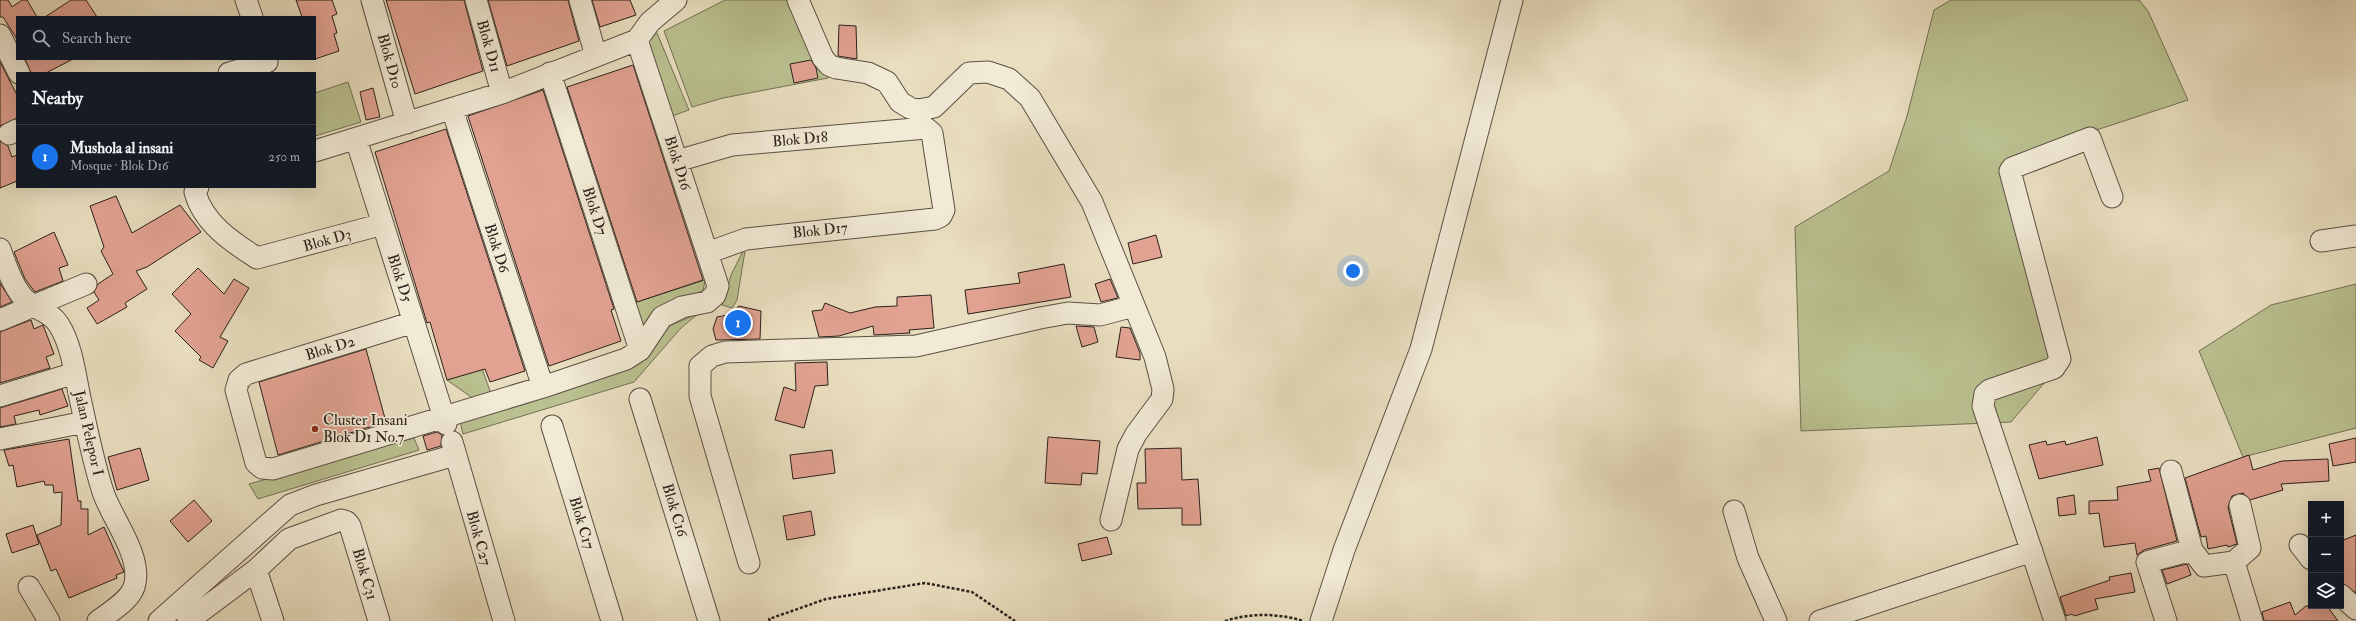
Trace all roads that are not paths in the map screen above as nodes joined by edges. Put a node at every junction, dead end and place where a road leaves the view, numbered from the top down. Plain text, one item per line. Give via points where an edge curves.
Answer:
1 (246, 0) edge
2 (372, 0) edge
3 (476, 0) edge
4 (580, 0) edge
5 (676, 0) edge
6 (798, 0) edge
7 (1512, 0) edge
8 (252, 16) edge
9 (0, 35) edge
10 (637, 40) junction
11 (14, 52) edge
12 (596, 56) junction
13 (268, 65) edge
14 (19, 72) edge
15 (234, 72) edge
16 (550, 73) junction
17 (502, 93) junction
18 (452, 109) junction
19 (407, 123) junction
20 (356, 139) junction
21 (316, 151) edge
22 (677, 161) junction
23 (197, 188) edge
24 (2112, 197) dead end
25 (935, 219) joint
26 (383, 224) junction
27 (2356, 236) edge
28 (2321, 241) dead end
29 (707, 253) junction
30 (2, 261) edge
31 (86, 284) dead end
32 (35, 306) junction
33 (1134, 306) junction
34 (0, 320) edge
35 (414, 322) junction
36 (640, 350) junction
37 (75, 373) junction
38 (543, 388) junction
39 (0, 396) edge
40 (640, 398) dead end
41 (85, 422) junction
42 (552, 426) dead end
43 (449, 435) junction
44 (0, 439) edge
45 (2171, 471) dead end
46 (2240, 505) dead end
47 (1734, 511) dead end
48 (1111, 520) dead end
49 (2192, 550) junction
50 (2032, 551) junction
51 (2234, 562) junction
52 (749, 563) dead end
53 (256, 570) junction
54 (30, 587) dead end
55 (2344, 598) edge
56 (2356, 609) edge
57 (49, 621) edge
58 (98, 621) edge
59 (160, 621) edge
60 (188, 621) edge
61 (273, 621) edge
62 (379, 621) edge
63 (504, 621) edge
64 (612, 621) edge
65 (709, 621) edge
66 (1321, 621) edge
67 (1776, 621) edge
68 (1820, 621) edge
69 (2055, 621) edge
70 (2166, 621) edge
71 (2252, 621) edge

1 - 8 street
2 - 19 street, Blok D10
3 - 17 street, Blok D11
4 - 12 street
5 - 10 street via 650,22
6 - 33 street via 823,58 829,65 868,73 887,82 900,102 910,108 920,110 934,107 969,73 988,72 1009,79 1030,98 1092,202
7 - 66 street via 1421,349 1344,550
9 - 11 street
10 - 12 street
10 - 22 street, Blok D16
11 - 14 street
12 - 16 street
13 - 15 street
16 - 17 street
16 - 36 street, Blok D7
17 - 18 street
18 - 19 street
18 - 38 street, Blok D6
19 - 20 street
20 - 21 street
20 - 26 street, Blok D5
22 - 25 street, Blok D18 via 732,145 926,128 932,133 944,210 941,216
22 - 29 street, Blok D16
23 - 26 street, Blok D3 via 195,192 197,199 220,233 257,258
24 - 50 street via 2090,138 2012,168 2010,171 2060,359 2054,368 1990,390 1983,400
25 - 29 street, Blok D17 via 746,239
26 - 35 street, Blok D5
27 - 28 street
29 - 36 street, Blok D16 via 718,286 715,296 707,302 682,307 662,317
30 - 32 street, Jalan Pelepor I via 22,295
31 - 32 street
32 - 34 street
32 - 37 street, Jalan Pelepor I via 50,314 59,325
33 - 48 street via 1155,357 1163,389 1162,399 1128,449
33 - 52 street via 1100,315 1068,313 1040,318 916,346 744,350 712,356 700,366 700,396
35 - 43 street, Blok D5
35 - 43 street, Blok D2 via 246,374 239,380 236,390 256,462 262,468 273,469
36 - 38 street via 626,359
37 - 39 street
37 - 41 street, Jalan Pelepor I
38 - 43 street
40 - 65 street, Blok C16
41 - 44 street
41 - 58 street, Jalan Pelepor I via 104,494 131,553 136,574 135,584 124,600
42 - 64 street, Blok C17
43 - 59 street via 290,505
43 - 63 street, Blok C27
45 - 49 street
46 - 51 street via 2250,548
47 - 67 street via 1748,558
49 - 51 street via 2204,566
49 - 70 street via 2147,562
50 - 68 street
50 - 69 street
51 - 71 street
53 - 60 street
53 - 61 street
53 - 62 street, Blok C31 via 289,539 334,521 347,522
54 - 57 street
55 - 56 street

